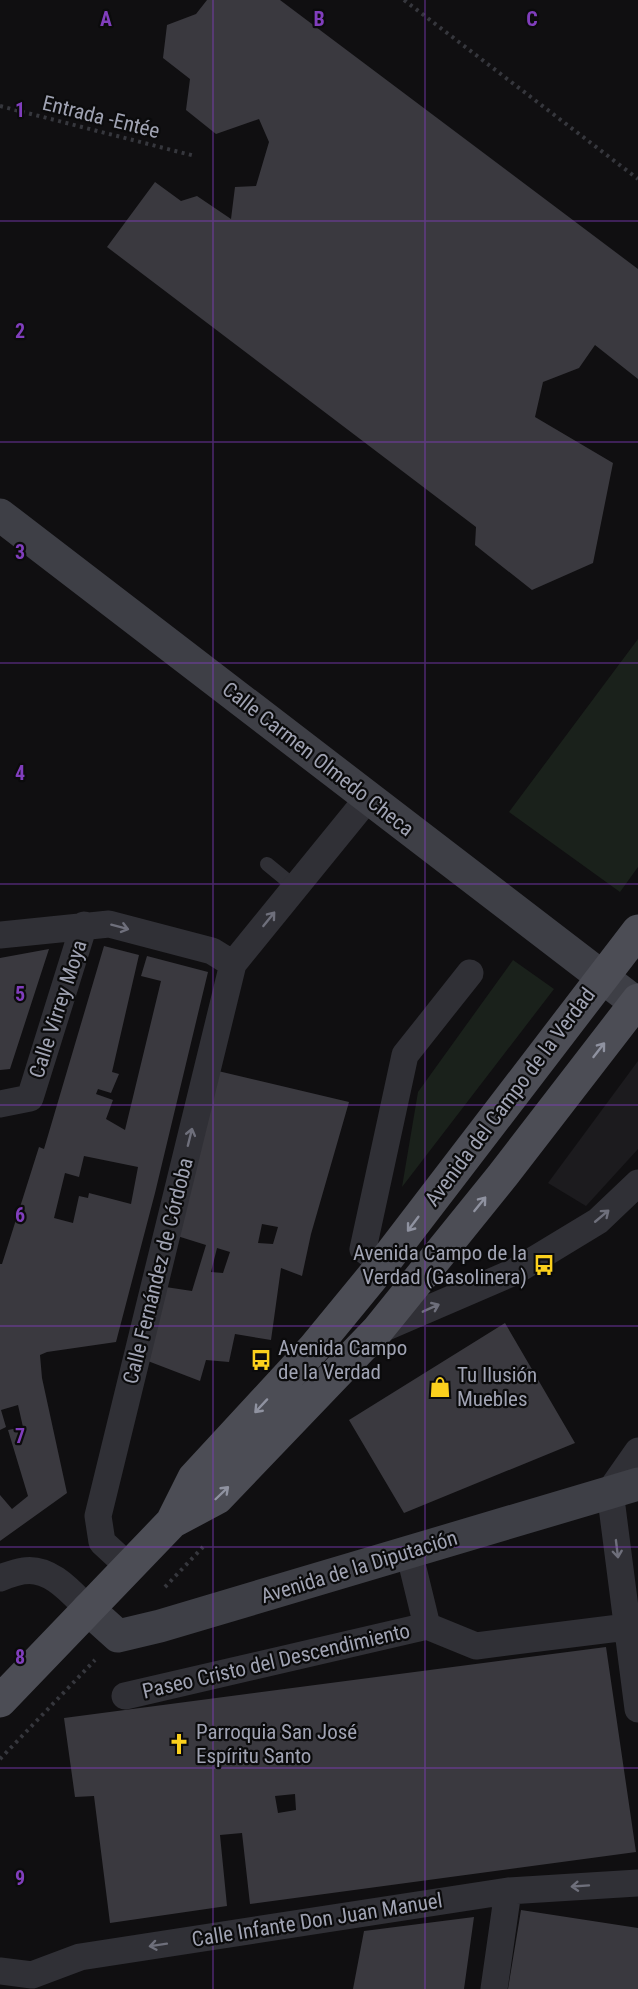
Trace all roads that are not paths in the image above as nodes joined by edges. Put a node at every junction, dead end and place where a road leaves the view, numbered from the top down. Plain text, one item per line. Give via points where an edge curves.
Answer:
1 (0, 514) edge
2 (368, 798) junction
3 (267, 864) dead end
4 (295, 886) junction
5 (84, 925) junction
6 (638, 931) edge
7 (0, 935) edge
8 (233, 964) junction
9 (470, 973) dead end
10 (602, 978) junction
11 (637, 1003) edge
12 (0, 1104) edge
13 (638, 1183) edge
14 (383, 1264) junction
15 (377, 1331) junction
16 (638, 1450) edge
17 (624, 1488) edge
18 (172, 1522) junction
19 (409, 1552) junction
20 (129, 1567) junction
21 (0, 1578) edge
22 (88, 1609) junction
23 (427, 1626) junction
24 (627, 1627) junction
25 (125, 1696) dead end
26 (0, 1701) edge
27 (638, 1709) edge
28 (638, 1882) edge
29 (508, 1891) junction
30 (0, 1971) edge
31 (41, 1982) edge
32 (494, 1989) edge

1 - 2 street, Calle Carmen Olmedo Checa
2 - 4 street
2 - 10 street, Calle Carmen Olmedo Checa
3 - 4 lane
8 -> 4 street
5 - 7 street
5 -> 8 street via 109,924 213,951
5 - 12 street, Calle Virrey Moya via 30,1098
6 - 10 main road, Avenida del Campo de la Verdad
20 -> 8 street, Calle Fernández de Córdoba via 102,1542 98,1516
9 - 14 street via 405,1055 363,1249
10 - 11 street, Calle Carmen Olmedo Checa
10 -> 14 main road, Avenida del Campo de la Verdad
15 -> 11 main road, Avenida del Campo de la Verdad
15 -> 13 street via 514,1272 598,1221
14 -> 18 main road, Avenida del Campo de la Verdad via 314,1348 194,1478
18 -> 15 main road, Avenida del Campo de la Verdad via 217,1498
16 - 17 street
17 - 19 street, Avenida de la Diputación
17 -> 24 street
18 - 20 main road, Avenida del Campo de la Verdad
19 - 22 street, Avenida de la Diputación via 118,1636
19 - 23 street, Paseo Cristo del Descendimiento
20 - 22 main road, Avenida del Campo de la Verdad
21 - 22 street via 26,1570 45,1574 63,1584
22 - 26 main road, Avenida del Campo de la Verdad
23 - 24 street, Paseo Cristo del Descendimiento via 476,1646
23 - 25 street, Paseo Cristo del Descendimiento
24 - 27 street
28 -> 29 street, Calle Infante Don Juan Manuel
29 -> 31 street, Calle Infante Don Juan Manuel via 80,1957
29 - 32 street
30 - 31 street, Calle Infante Don Juan Manuel

